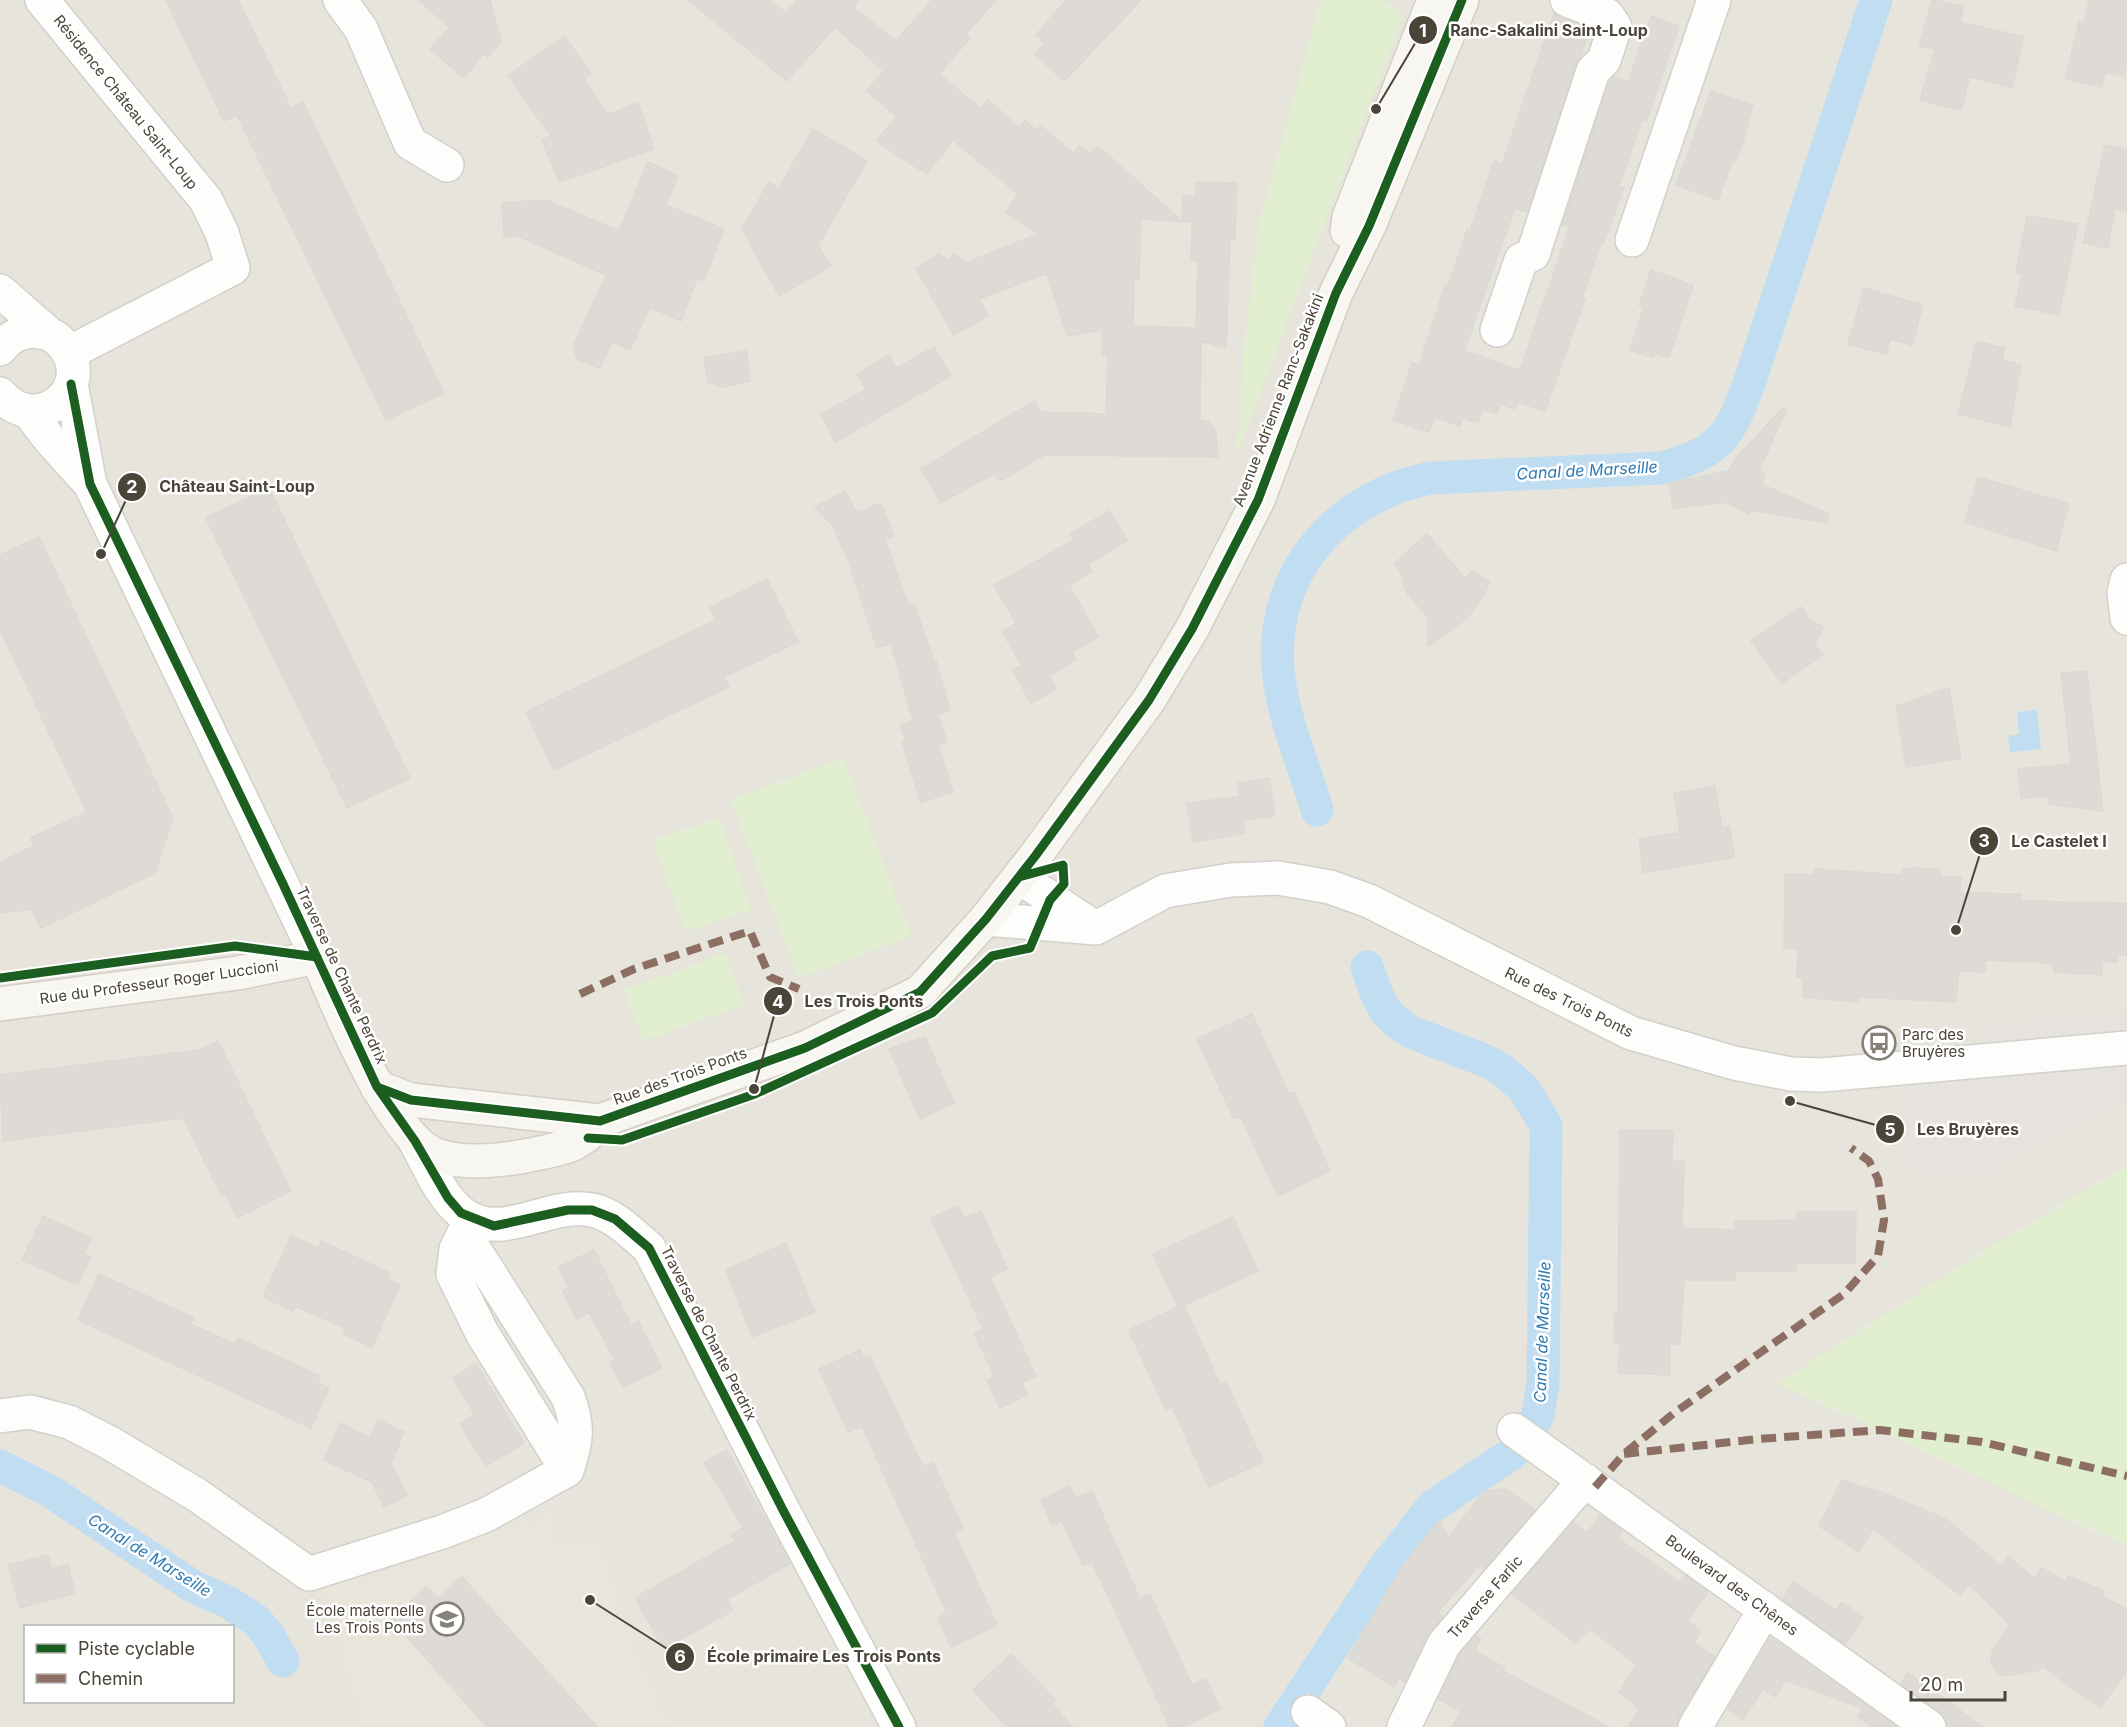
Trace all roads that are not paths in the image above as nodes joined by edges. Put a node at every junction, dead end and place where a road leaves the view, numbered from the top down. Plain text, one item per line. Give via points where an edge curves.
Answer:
1 (42, 0) edge
2 (340, 0) edge
3 (1567, 0) edge
4 (1714, 0) edge
5 (1449, 2) edge
6 (447, 165) dead end
7 (1632, 240) dead end
8 (0, 291) edge
9 (1497, 330) dead end
10 (0, 348) edge
11 (63, 357) junction
12 (0, 394) edge
13 (28, 411) junction
14 (90, 484) junction
15 (2127, 580) edge
16 (2127, 618) edge
17 (1019, 877) junction
18 (986, 919) junction
19 (1096, 928) junction
20 (317, 957) junction
21 (0, 1004) edge
22 (2119, 1051) edge
23 (377, 1087) junction
24 (600, 1121) junction
25 (415, 1141) junction
26 (470, 1227) junction
27 (0, 1416) edge
28 (1525, 1436) dead end
29 (1585, 1480) junction
30 (1765, 1609) junction
31 (899, 1727) edge
32 (1404, 1727) edge
33 (1695, 1727) edge
34 (1929, 1727) edge

1 - 11 street, Résidence Château Saint-Loup via 206,200 233,268
2 - 6 street via 361,29 410,143
3 - 9 street via 1607,15 1614,27 1604,60 1593,71 1533,254 1521,260
4 - 7 street
5 - 17 street, Avenue Adrienne Ranc-Sakakini via 1349,217 1336,293 1258,500 1192,629 1149,700
8 - 11 street
10 - 11 street via 17,334 27,332
11 - 13 street via 65,396 54,406
11 - 14 street, Traverse de Chante Perdrix
12 - 13 street
13 - 14 street, Traverse de Chante Perdrix
14 - 20 street, Traverse de Chante Perdrix
15 - 16 street
17 - 18 street, Rue des Trois Ponts
17 - 19 street
18 - 19 street
18 - 24 street, Rue des Trois Ponts via 920,992 805,1048
19 - 22 street, Rue des Trois Ponts via 1165,891 1231,880 1278,878 1370,901 1631,1033 1734,1063 1822,1076
20 - 21 street, Rue du Professeur Roger Luccioni via 238,973
20 - 23 street, Traverse de Chante Perdrix
23 - 24 street, Rue des Trois Ponts via 411,1100
23 - 25 street, Traverse de Chante Perdrix
24 - 25 street, Rue des Trois Ponts via 588,1138 566,1147 496,1161 438,1156
25 - 26 street, Traverse de Chante Perdrix
26 - 27 street via 568,1396 577,1420 567,1470 486,1515 309,1574 196,1495 69,1422 30,1412
26 - 31 street, Traverse de Chante Perdrix via 494,1226 568,1210 592,1210 615,1219 649,1248
28 - 29 street, Boulevard des Chênes
29 - 30 street, Boulevard des Chênes
29 - 32 street, Traverse Farlic via 1444,1644
30 - 33 street
30 - 34 street, Boulevard des Chênes

